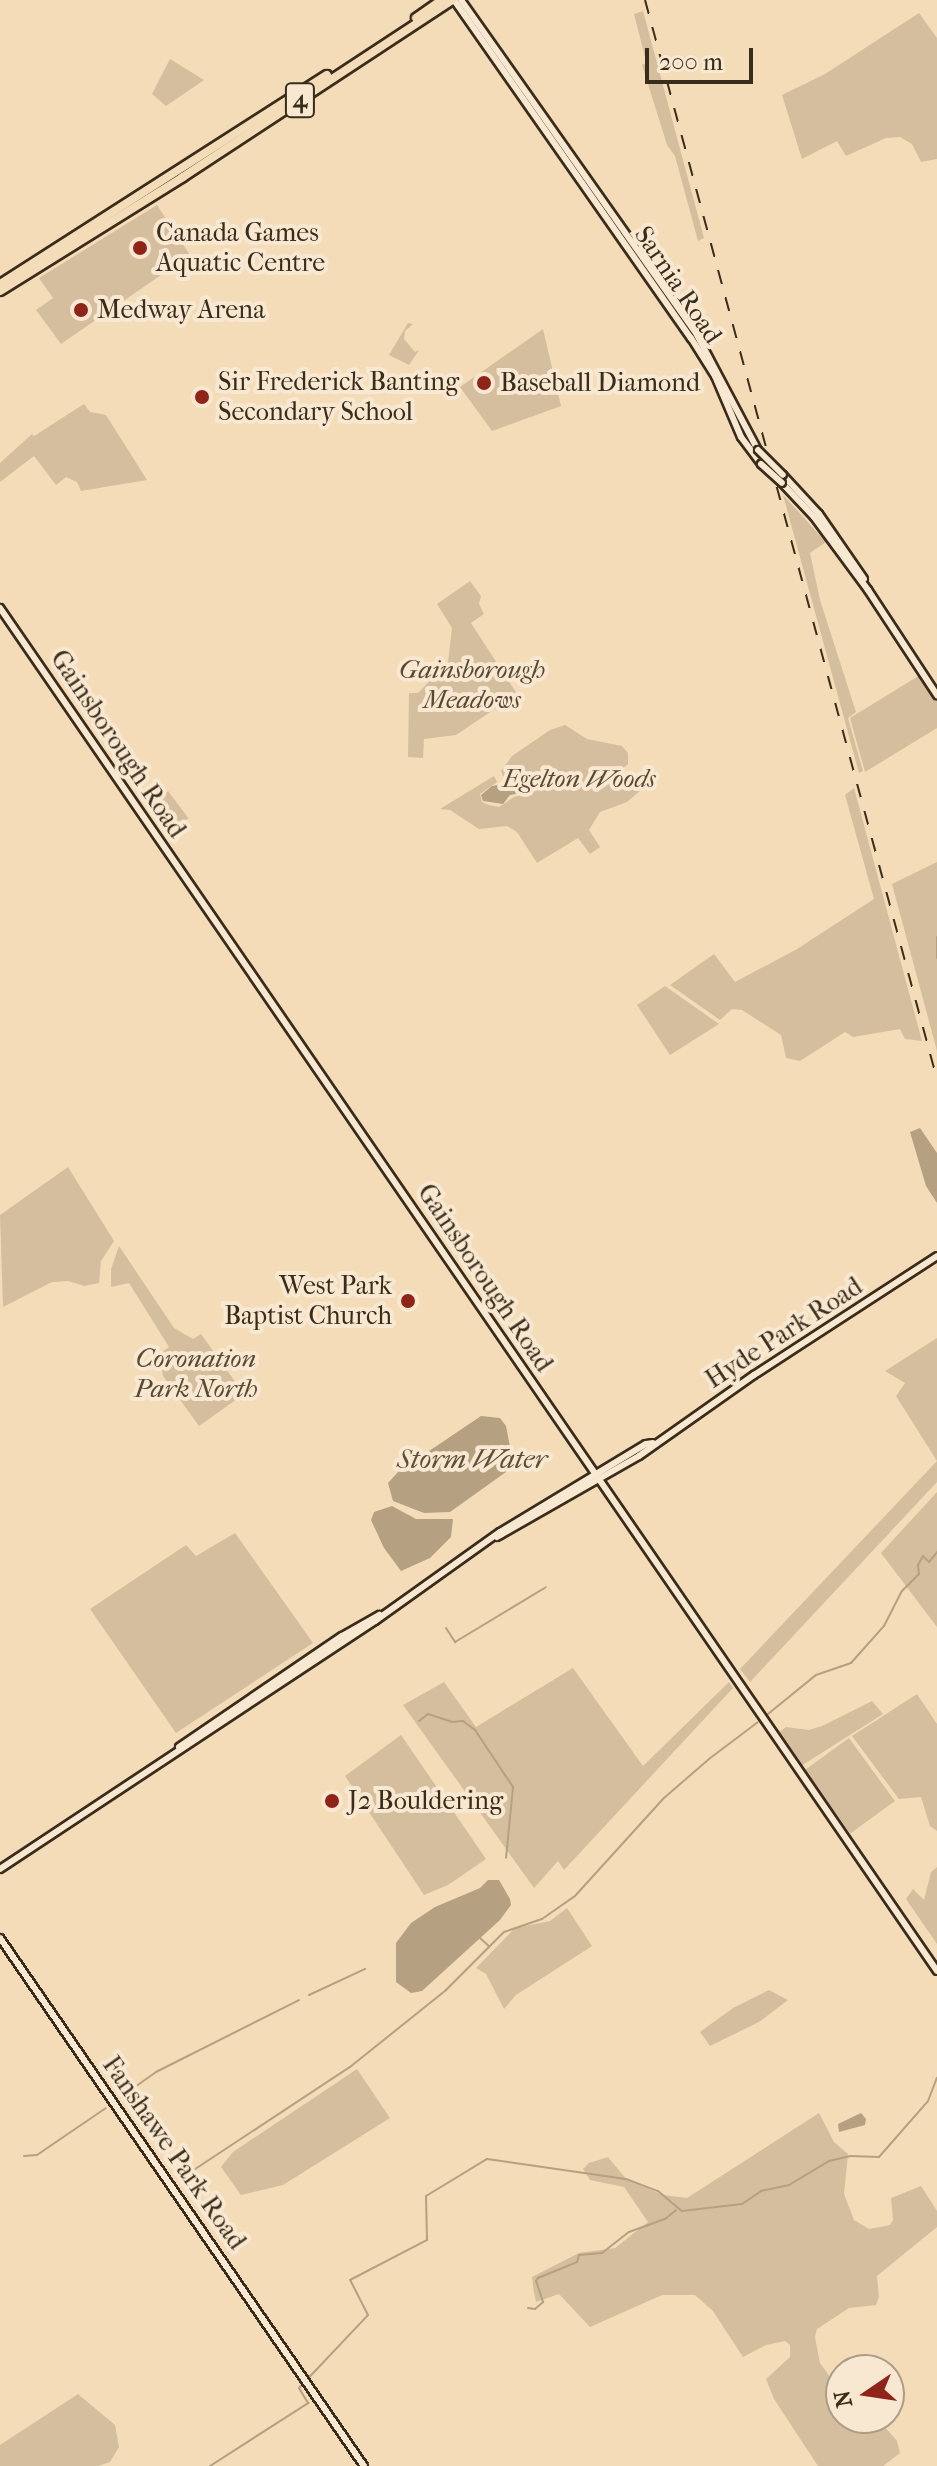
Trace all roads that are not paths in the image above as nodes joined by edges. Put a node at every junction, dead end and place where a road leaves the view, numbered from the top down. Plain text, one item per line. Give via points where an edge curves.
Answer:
1 (442, 0) edge
2 (453, 0) edge
3 (461, 0) edge
4 (0, 284) edge
5 (0, 291) edge
6 (782, 479) junction
7 (0, 608) edge
8 (937, 695) edge
9 (937, 1256) edge
10 (597, 1478) junction
11 (0, 1869) edge
12 (0, 1938) edge
13 (937, 1971) edge
14 (364, 2466) edge

1 - 4 main road, 4
2 - 5 main road, 4
2 - 6 main road, Sarnia Road, bridge via 691,338 715,376 741,437 761,464
3 - 6 main road, Sarnia Road, bridge via 697,335 758,450
6 - 8 main road, Sarnia Road via 825,521
7 - 10 main road, Gainsborough Road
9 - 10 main road, Hyde Park Road via 649,1449
10 - 11 main road, Hyde Park Road via 497,1537
10 - 13 main road, Gainsborough Road
12 - 14 main road, Fanshawe Park Road

